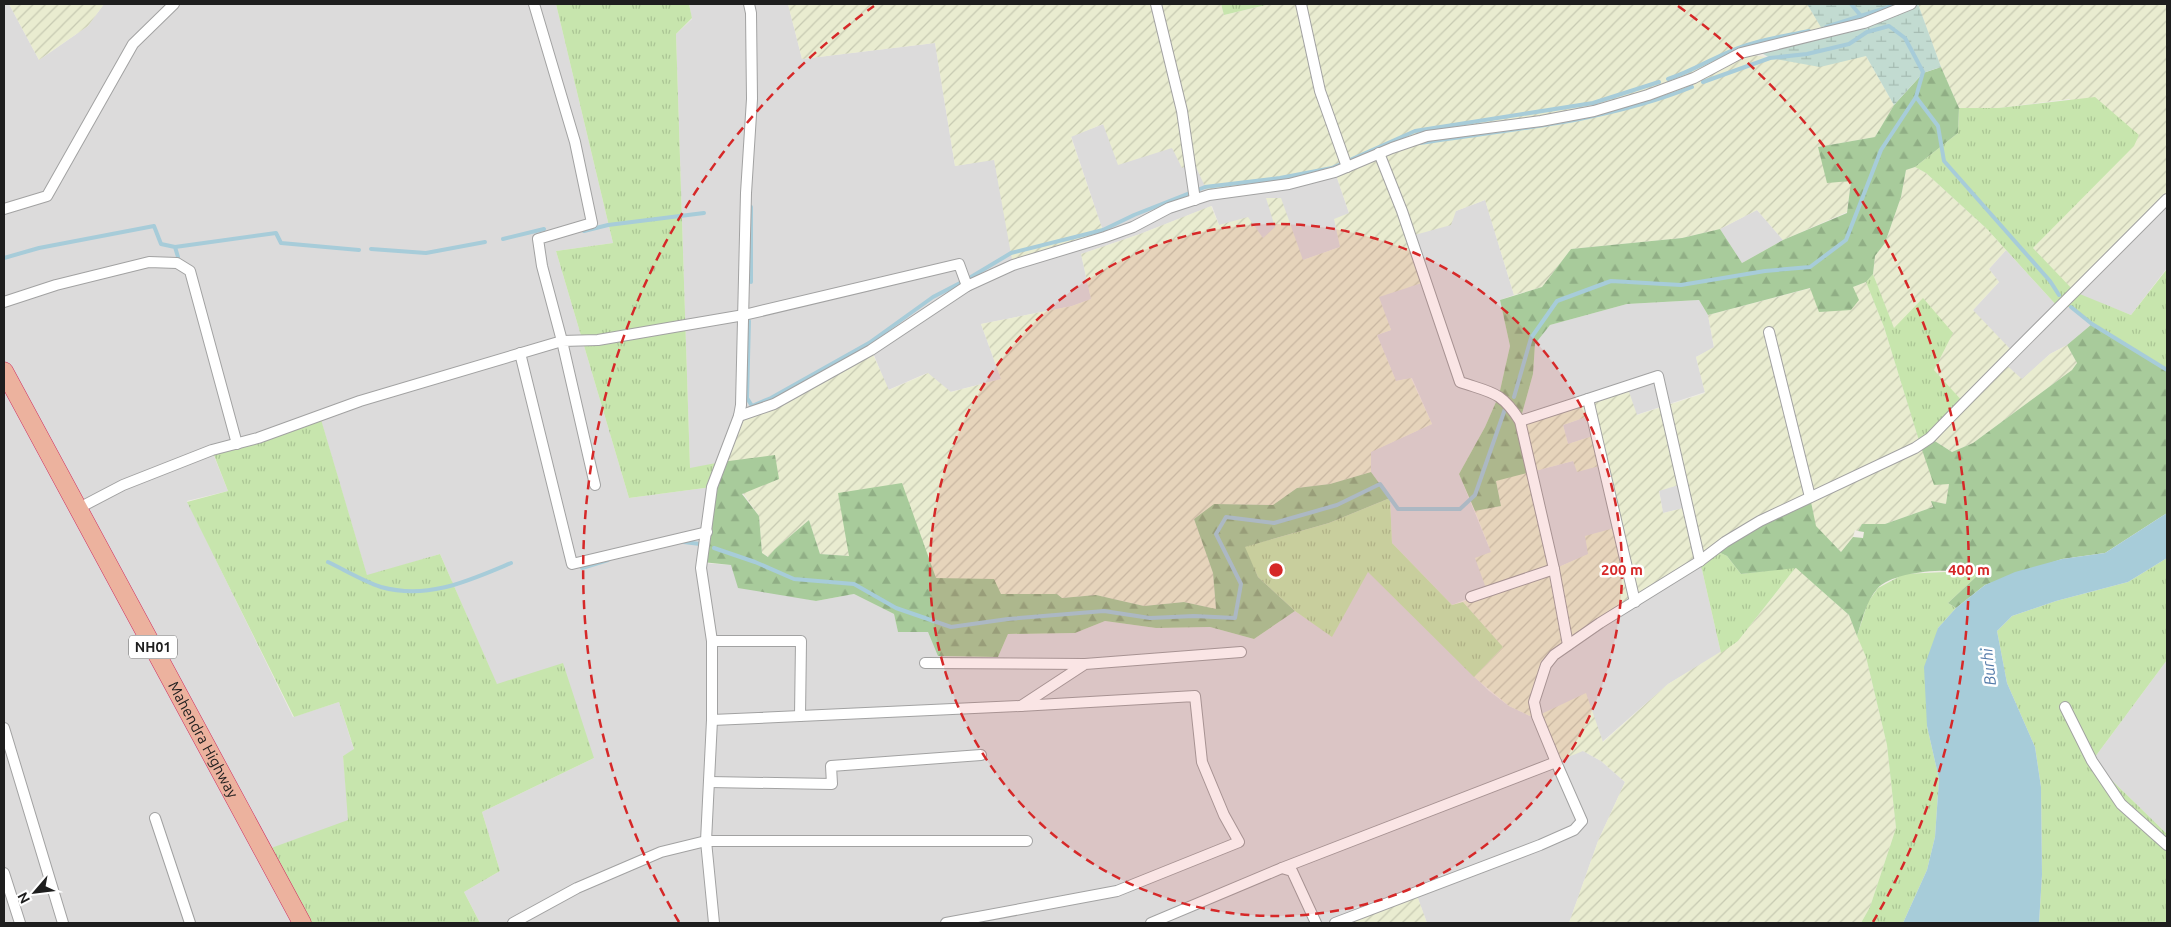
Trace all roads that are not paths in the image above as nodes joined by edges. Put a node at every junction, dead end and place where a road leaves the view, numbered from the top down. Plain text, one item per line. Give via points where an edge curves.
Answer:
1 (174, 4) edge
2 (534, 4) edge
3 (749, 4) edge
4 (1156, 4) edge
5 (1301, 4) edge
6 (1911, 4) edge
7 (1379, 153) junction
8 (1347, 167) junction
9 (2167, 199) edge
10 (1195, 200) junction
11 (4, 209) edge
12 (967, 286) junction
13 (4, 302) edge
14 (744, 315) junction
15 (1769, 332) dead end
16 (562, 341) junction
17 (520, 353) junction
18 (4, 371) edge
19 (1588, 399) junction
20 (738, 416) junction
21 (1520, 421) junction
22 (237, 444) junction
23 (595, 485) dead end
24 (1810, 497) junction
25 (79, 508) junction
26 (707, 532) junction
27 (1700, 561) junction
28 (1554, 569) junction
29 (1471, 597) dead end
30 (1635, 602) junction
31 (712, 641) junction
32 (1568, 645) junction
33 (1241, 652) dead end
34 (925, 663) dead end
35 (1085, 664) junction
36 (1020, 706) junction
37 (2065, 707) dead end
38 (800, 716) junction
39 (712, 720) junction
40 (4, 728) edge
41 (981, 756) dead end
42 (1556, 762) junction
43 (709, 782) junction
44 (155, 818) dead end
45 (706, 841) junction
46 (1027, 841) dead end
47 (2167, 845) edge
48 (1282, 868) junction
49 (4, 873) edge
50 (20, 923) edge
51 (63, 923) edge
52 (190, 923) edge
53 (302, 923) edge
54 (513, 923) edge
55 (714, 923) edge
56 (946, 923) edge
57 (1151, 923) edge
58 (1316, 923) edge
59 (1335, 923) edge

1 - 11 street via 133,44 47,196
2 - 16 street via 575,142 592,223 538,239
3 - 14 street via 752,99
4 - 10 street via 1182,111
5 - 8 street via 1320,91
6 - 7 street via 1864,23 1741,53 1694,78 1594,112 1427,136
7 - 8 street
7 - 21 street via 1460,382 1499,395
8 - 10 street via 1289,184
9 - 24 street via 1930,438
10 - 12 street via 1105,237 1013,265
12 - 14 street via 959,264
12 - 20 street via 871,350 774,404
13 - 22 street via 56,284 150,262 178,263 190,271
14 - 16 street via 598,340
14 - 20 street
15 - 24 street
16 - 17 street
16 - 23 street
17 - 22 street via 360,401
17 - 26 street via 572,564
18 - 25 highway, Mahendra Highway / NH01
19 - 21 street
19 - 27 street via 1658,376
19 - 30 street
20 - 26 street via 712,487
21 - 28 street
22 - 25 street via 156,471
24 - 27 street via 1738,534
25 - 53 highway, Mahendra Highway / NH01
26 - 31 street via 701,568
27 - 30 street
28 - 29 street
28 - 32 street
30 - 32 street
31 - 38 street via 800,641
31 - 39 street
32 - 42 street via 1546,665 1534,702
33 - 35 street
34 - 35 street
35 - 36 street
36 - 38 street
36 - 56 street via 1195,696 1202,762 1239,842 1117,891
37 - 47 street via 2092,761 2121,804
38 - 39 street
39 - 43 street
40 - 51 street
41 - 43 street via 831,766 832,784
42 - 48 street
42 - 59 street via 1582,821 1574,830
43 - 45 street
44 - 52 street
45 - 46 street
45 - 54 street via 661,852 577,888
45 - 55 street
48 - 57 street
48 - 58 street via 1292,871
49 - 50 street

